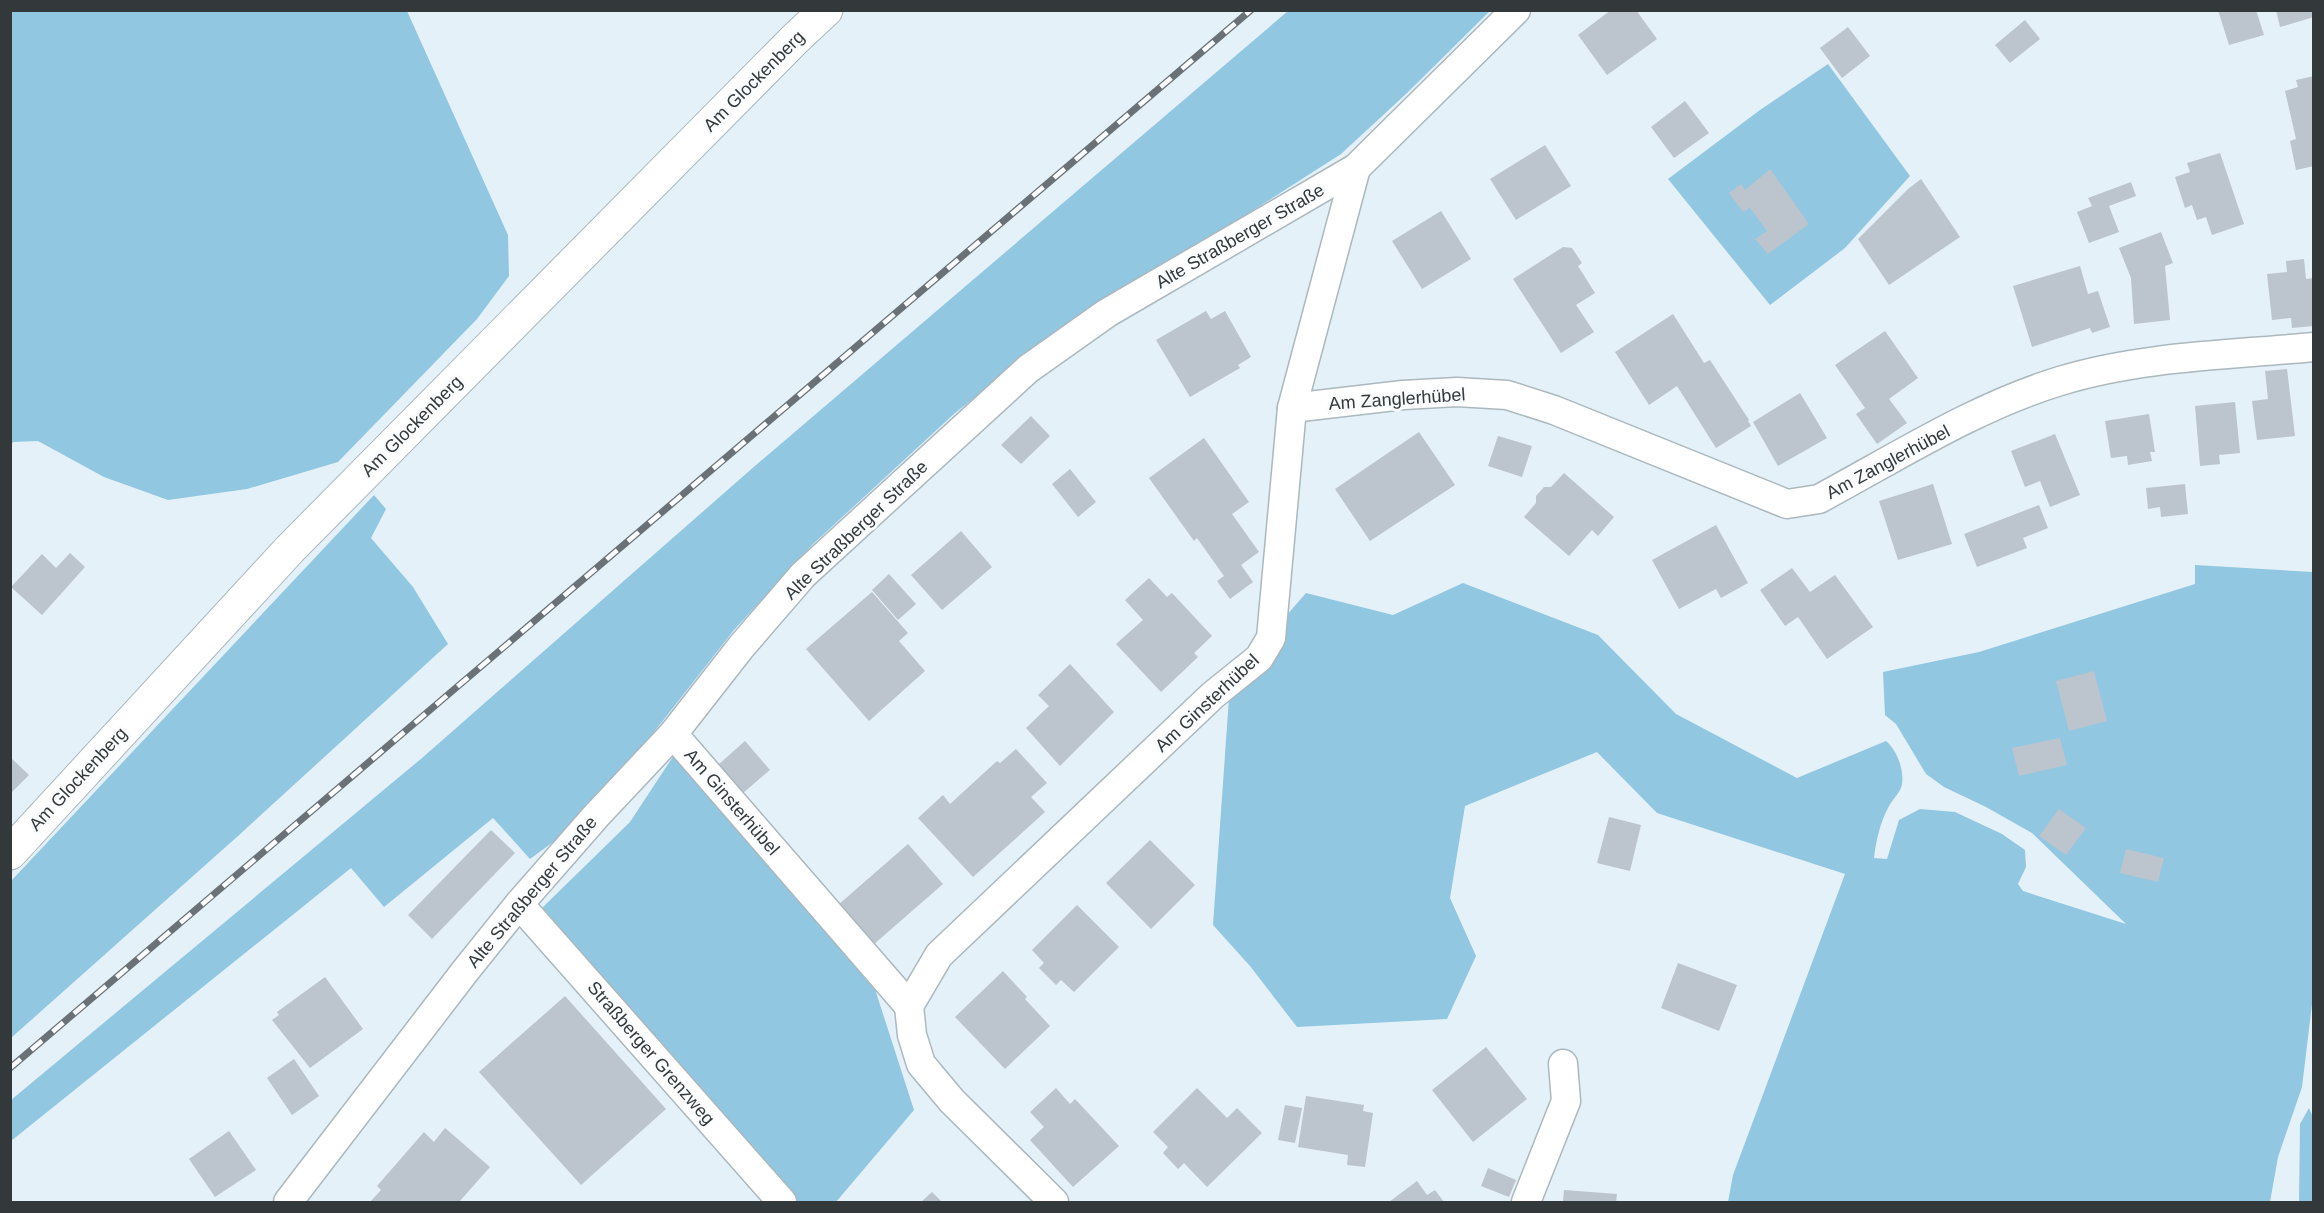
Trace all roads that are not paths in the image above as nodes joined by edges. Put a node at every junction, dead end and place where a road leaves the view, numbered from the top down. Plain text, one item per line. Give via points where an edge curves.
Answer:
1 (826, 10) edge
2 (1516, 10) edge
3 (1356, 168) junction
4 (2313, 347) edge
5 (1292, 408) junction
6 (673, 734) junction
7 (10, 854) edge
8 (519, 904) junction
9 (909, 1006) junction
10 (1563, 1064) dead end
11 (288, 1203) edge
12 (782, 1203) edge
13 (1054, 1203) edge
14 (1527, 1203) edge

1 - 7 main road, Am Glockenberg via 290,549
2 - 3 street, Alte Straßberger Straße
3 - 5 street, Am Ginsterhübel
3 - 6 street, Alte Straßberger Straße via 1107,313 1028,369 803,575
4 - 5 street, Am Zanglerhübel via 2113,368 2061,381 1996,404 1819,499 1787,504 1554,410 1507,395 1403,395
5 - 9 street, Am Ginsterhübel via 1271,638 1259,658 1213,696 939,955
6 - 8 street, Alte Straßberger Straße
6 - 9 street, Am Ginsterhübel
8 - 11 street, Alte Straßberger Straße
8 - 12 street, Straßberger Grenzweg
9 - 13 street via 921,1064 952,1101
10 - 14 street via 1566,1101

